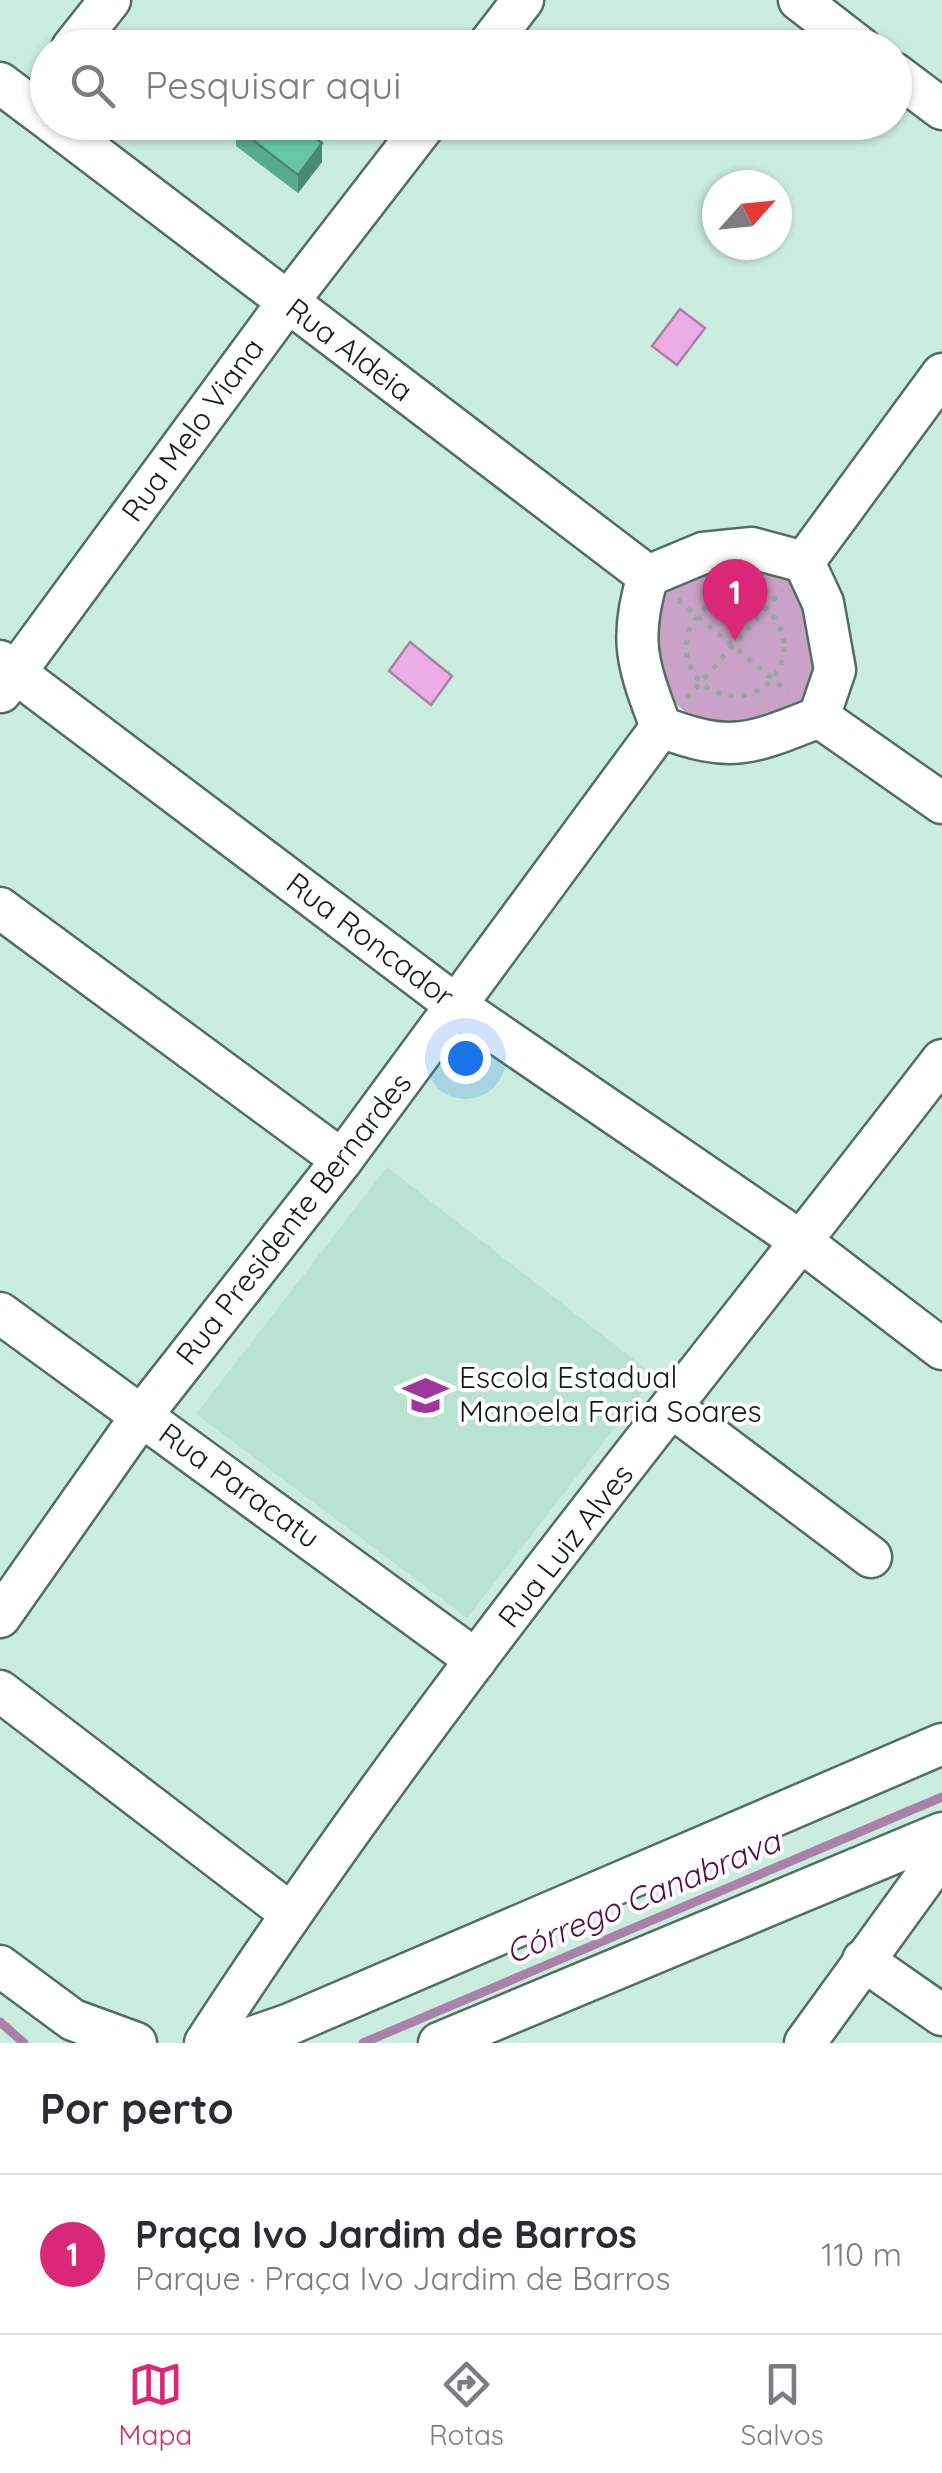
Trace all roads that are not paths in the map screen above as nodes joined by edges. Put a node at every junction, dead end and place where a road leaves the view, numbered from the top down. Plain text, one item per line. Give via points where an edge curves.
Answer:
1 (110, 0) edge
2 (522, 0) edge
3 (799, 0) edge
4 (86, 30) edge
5 (500, 30) edge
6 (838, 30) edge
7 (912, 87) edge
8 (942, 110) edge
9 (77, 140) edge
10 (413, 140) edge
11 (287, 303) junction
12 (942, 374) edge
13 (804, 562) junction
14 (648, 576) junction
15 (5, 675) edge
16 (819, 717) junction
17 (662, 727) junction
18 (942, 803) edge
19 (0, 908) edge
20 (457, 1006) junction
21 (942, 1060) edge
22 (342, 1160) junction
23 (802, 1242) junction
24 (0, 1313) edge
25 (942, 1349) edge
26 (674, 1408) junction
27 (142, 1415) junction
28 (871, 1556) dead end
29 (0, 1617) edge
30 (476, 1660) junction
31 (0, 1690) edge
32 (942, 1744) edge
33 (942, 1771) edge
34 (941, 1851) edge
35 (290, 1913) junction
36 (863, 1960) junction
37 (0, 1966) edge
38 (0, 1986) edge
39 (942, 2015) edge
40 (78, 2043) edge
41 (136, 2043) edge
42 (204, 2043) edge
43 (235, 2043) edge
44 (295, 2043) edge
45 (439, 2043) edge
46 (496, 2043) edge
47 (805, 2043) edge

1 - 4 street
2 - 5 street
3 - 6 street
7 - 8 street
9 - 11 street, Rua Aldeia
10 - 11 street, Rua Melo Viana
11 - 14 street, Rua Aldeia
11 - 15 street, Rua Melo Viana
12 - 13 street
13 - 14 street via 752,548 703,553
13 - 16 street via 823,603 835,670
14 - 17 street via 635,618 640,673
15 - 20 street, Rua Roncador
16 - 17 street via 764,738 710,745
16 - 18 street
17 - 20 street, Rua Presidente Bernardes
19 - 22 street
20 - 22 street, Rua Presidente Bernardes
20 - 23 street, Rua Roncador
21 - 23 street, Rua Luiz Alves
22 - 27 street, Rua Presidente Bernardes
23 - 25 street, Rua Roncador
23 - 26 street, Rua Luiz Alves
24 - 27 street, Rua Paracatu
26 - 28 street
26 - 30 street, Rua Luiz Alves
27 - 29 street, Rua Presidente Bernardes
27 - 30 street, Rua Paracatu
30 - 35 street, Rua Luiz Alves
31 - 35 street
32 - 43 street
33 - 44 street
34 - 36 street
34 - 45 street
34 - 46 street
35 - 42 street, Rua Luiz Alves
36 - 39 street
36 - 47 street
37 - 41 street via 73,2020
38 - 40 street

